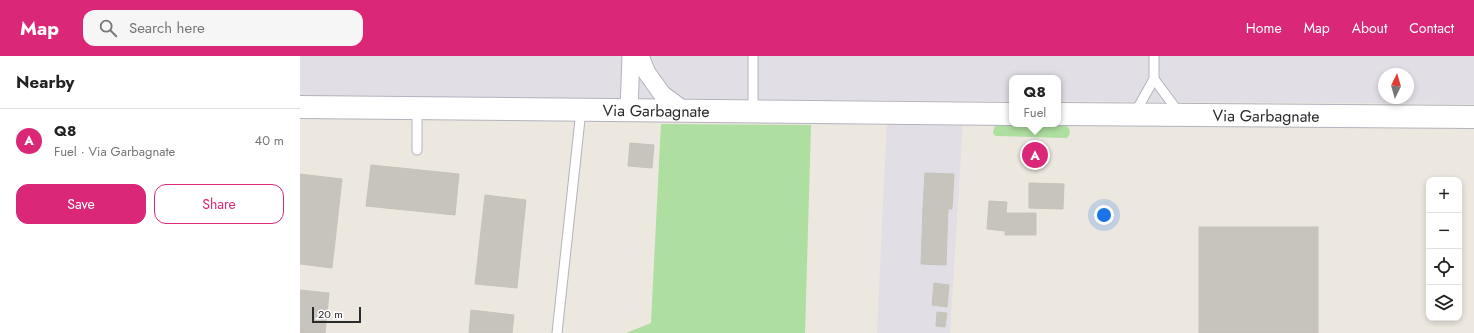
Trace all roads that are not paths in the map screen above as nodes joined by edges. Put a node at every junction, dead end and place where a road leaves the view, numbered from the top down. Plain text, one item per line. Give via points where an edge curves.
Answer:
1 (632, 56) edge
2 (640, 56) edge
3 (753, 56) edge
4 (1154, 56) edge
5 (1154, 79) junction
6 (300, 107) edge
7 (417, 108) junction
8 (581, 110) junction
9 (629, 110) junction
10 (685, 110) junction
11 (753, 111) junction
12 (1009, 114) edge
13 (1061, 114) edge
14 (1134, 115) junction
15 (1181, 115) junction
16 (1474, 117) edge
17 (417, 150) dead end
18 (557, 333) edge

1 - 9 street
2 - 10 street via 647,73 662,94
3 - 11 lane
4 - 5 lane
5 - 14 lane
5 - 15 lane
6 - 7 street, Via Garbagnate
7 - 8 street, Via Garbagnate
7 - 17 lane
8 - 9 street, Via Garbagnate
8 - 18 lane
9 - 10 street, Via Garbagnate
10 - 11 street, Via Garbagnate
11 - 12 street, Via Garbagnate
13 - 14 street, Via Garbagnate
14 - 15 street, Via Garbagnate
15 - 16 street, Via Garbagnate

